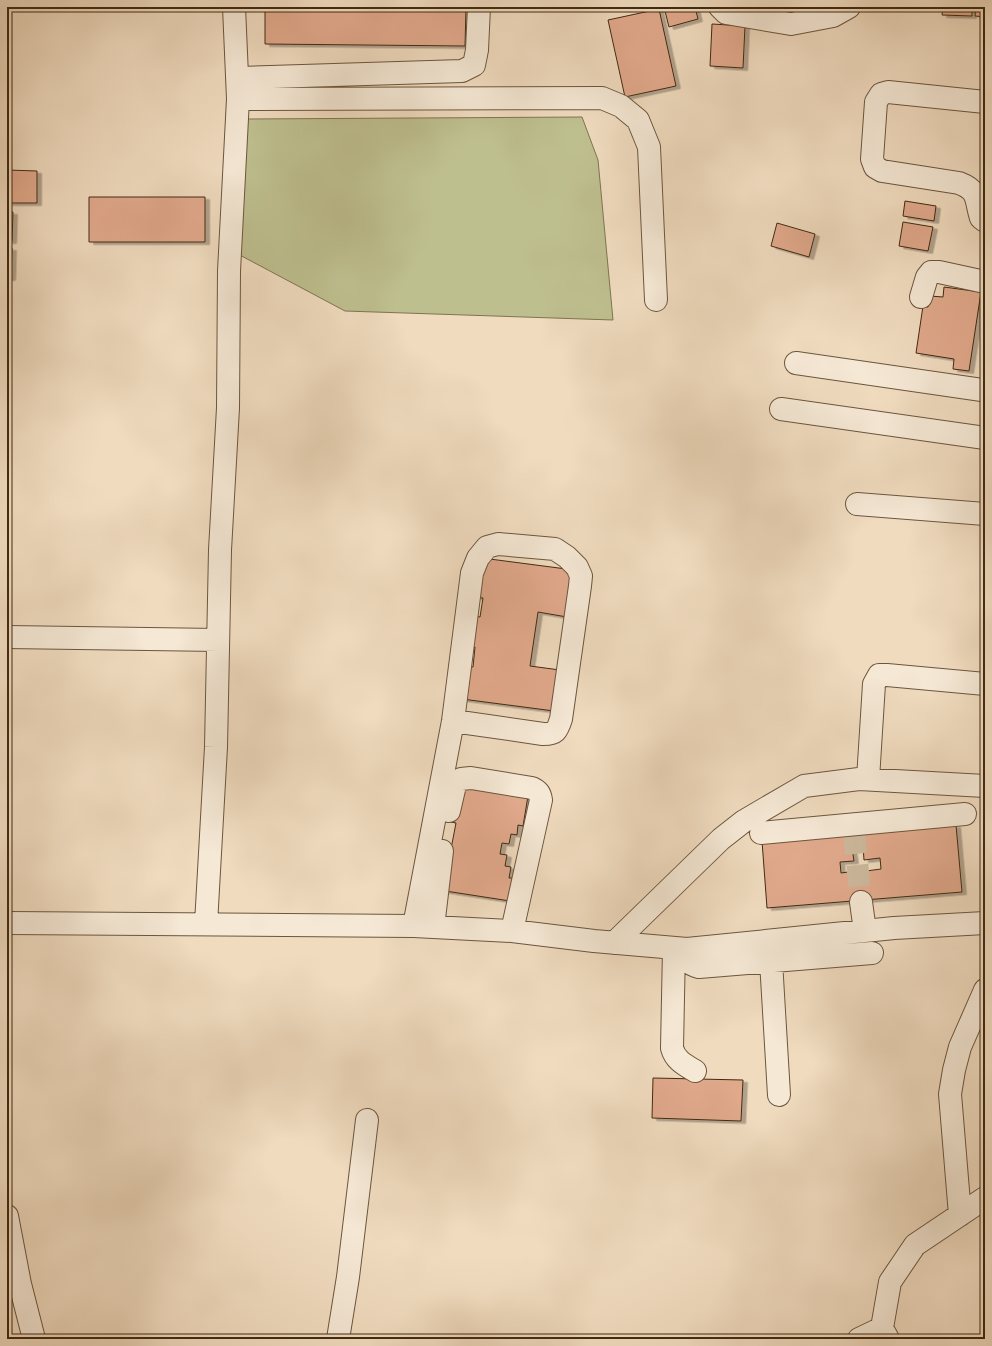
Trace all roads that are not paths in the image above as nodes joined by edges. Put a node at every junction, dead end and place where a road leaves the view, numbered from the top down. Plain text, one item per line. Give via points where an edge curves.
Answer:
1 (234, 7) edge
2 (479, 7) edge
3 (720, 7) edge
4 (849, 7) edge
5 (238, 89) junction
6 (985, 102) edge
7 (985, 221) edge
8 (985, 282) edge
9 (921, 297) dead end
10 (656, 300) dead end
11 (796, 363) dead end
12 (984, 388) edge
13 (781, 409) dead end
14 (985, 438) edge
15 (857, 504) dead end
16 (985, 514) edge
17 (7, 637) edge
18 (218, 640) junction
19 (985, 684) edge
20 (453, 721) junction
21 (868, 779) junction
22 (985, 786) edge
23 (965, 814) dead end
24 (761, 833) dead end
25 (861, 902) tunnel mouth
26 (7, 923) edge
27 (206, 924) junction
28 (985, 924) edge
29 (424, 927) junction
30 (512, 930) junction
31 (865, 931) junction
32 (614, 943) junction
33 (674, 948) junction
34 (872, 953) dead end
35 (771, 961) junction
36 (985, 990) edge
37 (695, 1071) dead end
38 (779, 1094) dead end
39 (368, 1120) dead end
40 (985, 1198) edge
41 (960, 1215) junction
42 (7, 1216) edge
43 (885, 1334) edge
44 (34, 1339) edge
45 (338, 1339) edge
46 (860, 1339) edge

1 - 5 street
2 - 5 street via 474,65 462,71
3 - 4 street via 726,13 791,24 833,16
5 - 10 street via 602,98 621,106 638,120 649,147
5 - 18 street via 229,271 228,408
6 - 7 street via 888,92 881,94 876,102 872,159 875,167 882,171 959,183 969,187 976,195 981,218
8 - 9 street via 931,272
11 - 12 street
13 - 14 street
15 - 16 street
17 - 18 street
18 - 27 street via 216,747
19 - 21 street via 879,675 874,684
20 - 20 street via 472,573 478,558 487,547 498,544 555,549 568,557 577,566 581,576 558,729 552,734 543,734
20 - 29 street
21 - 22 street
21 - 32 street via 804,786 744,821 721,839
23 - 24 street via 854,828
25 - 31 street
26 - 27 street
27 - 29 street
28 - 31 street
29 - 30 street
29 - 30 street via 455,785 461,779 471,778 532,788 540,795
30 - 32 street
31 - 33 street via 687,949
32 - 33 street
33 - 35 street via 684,960 699,967
33 - 37 street via 672,1048 674,1055
34 - 35 street
35 - 38 street
36 - 41 street via 960,1047 950,1094
39 - 45 street
40 - 41 street
41 - 43 street via 915,1245 890,1282
42 - 44 street
43 - 46 street

